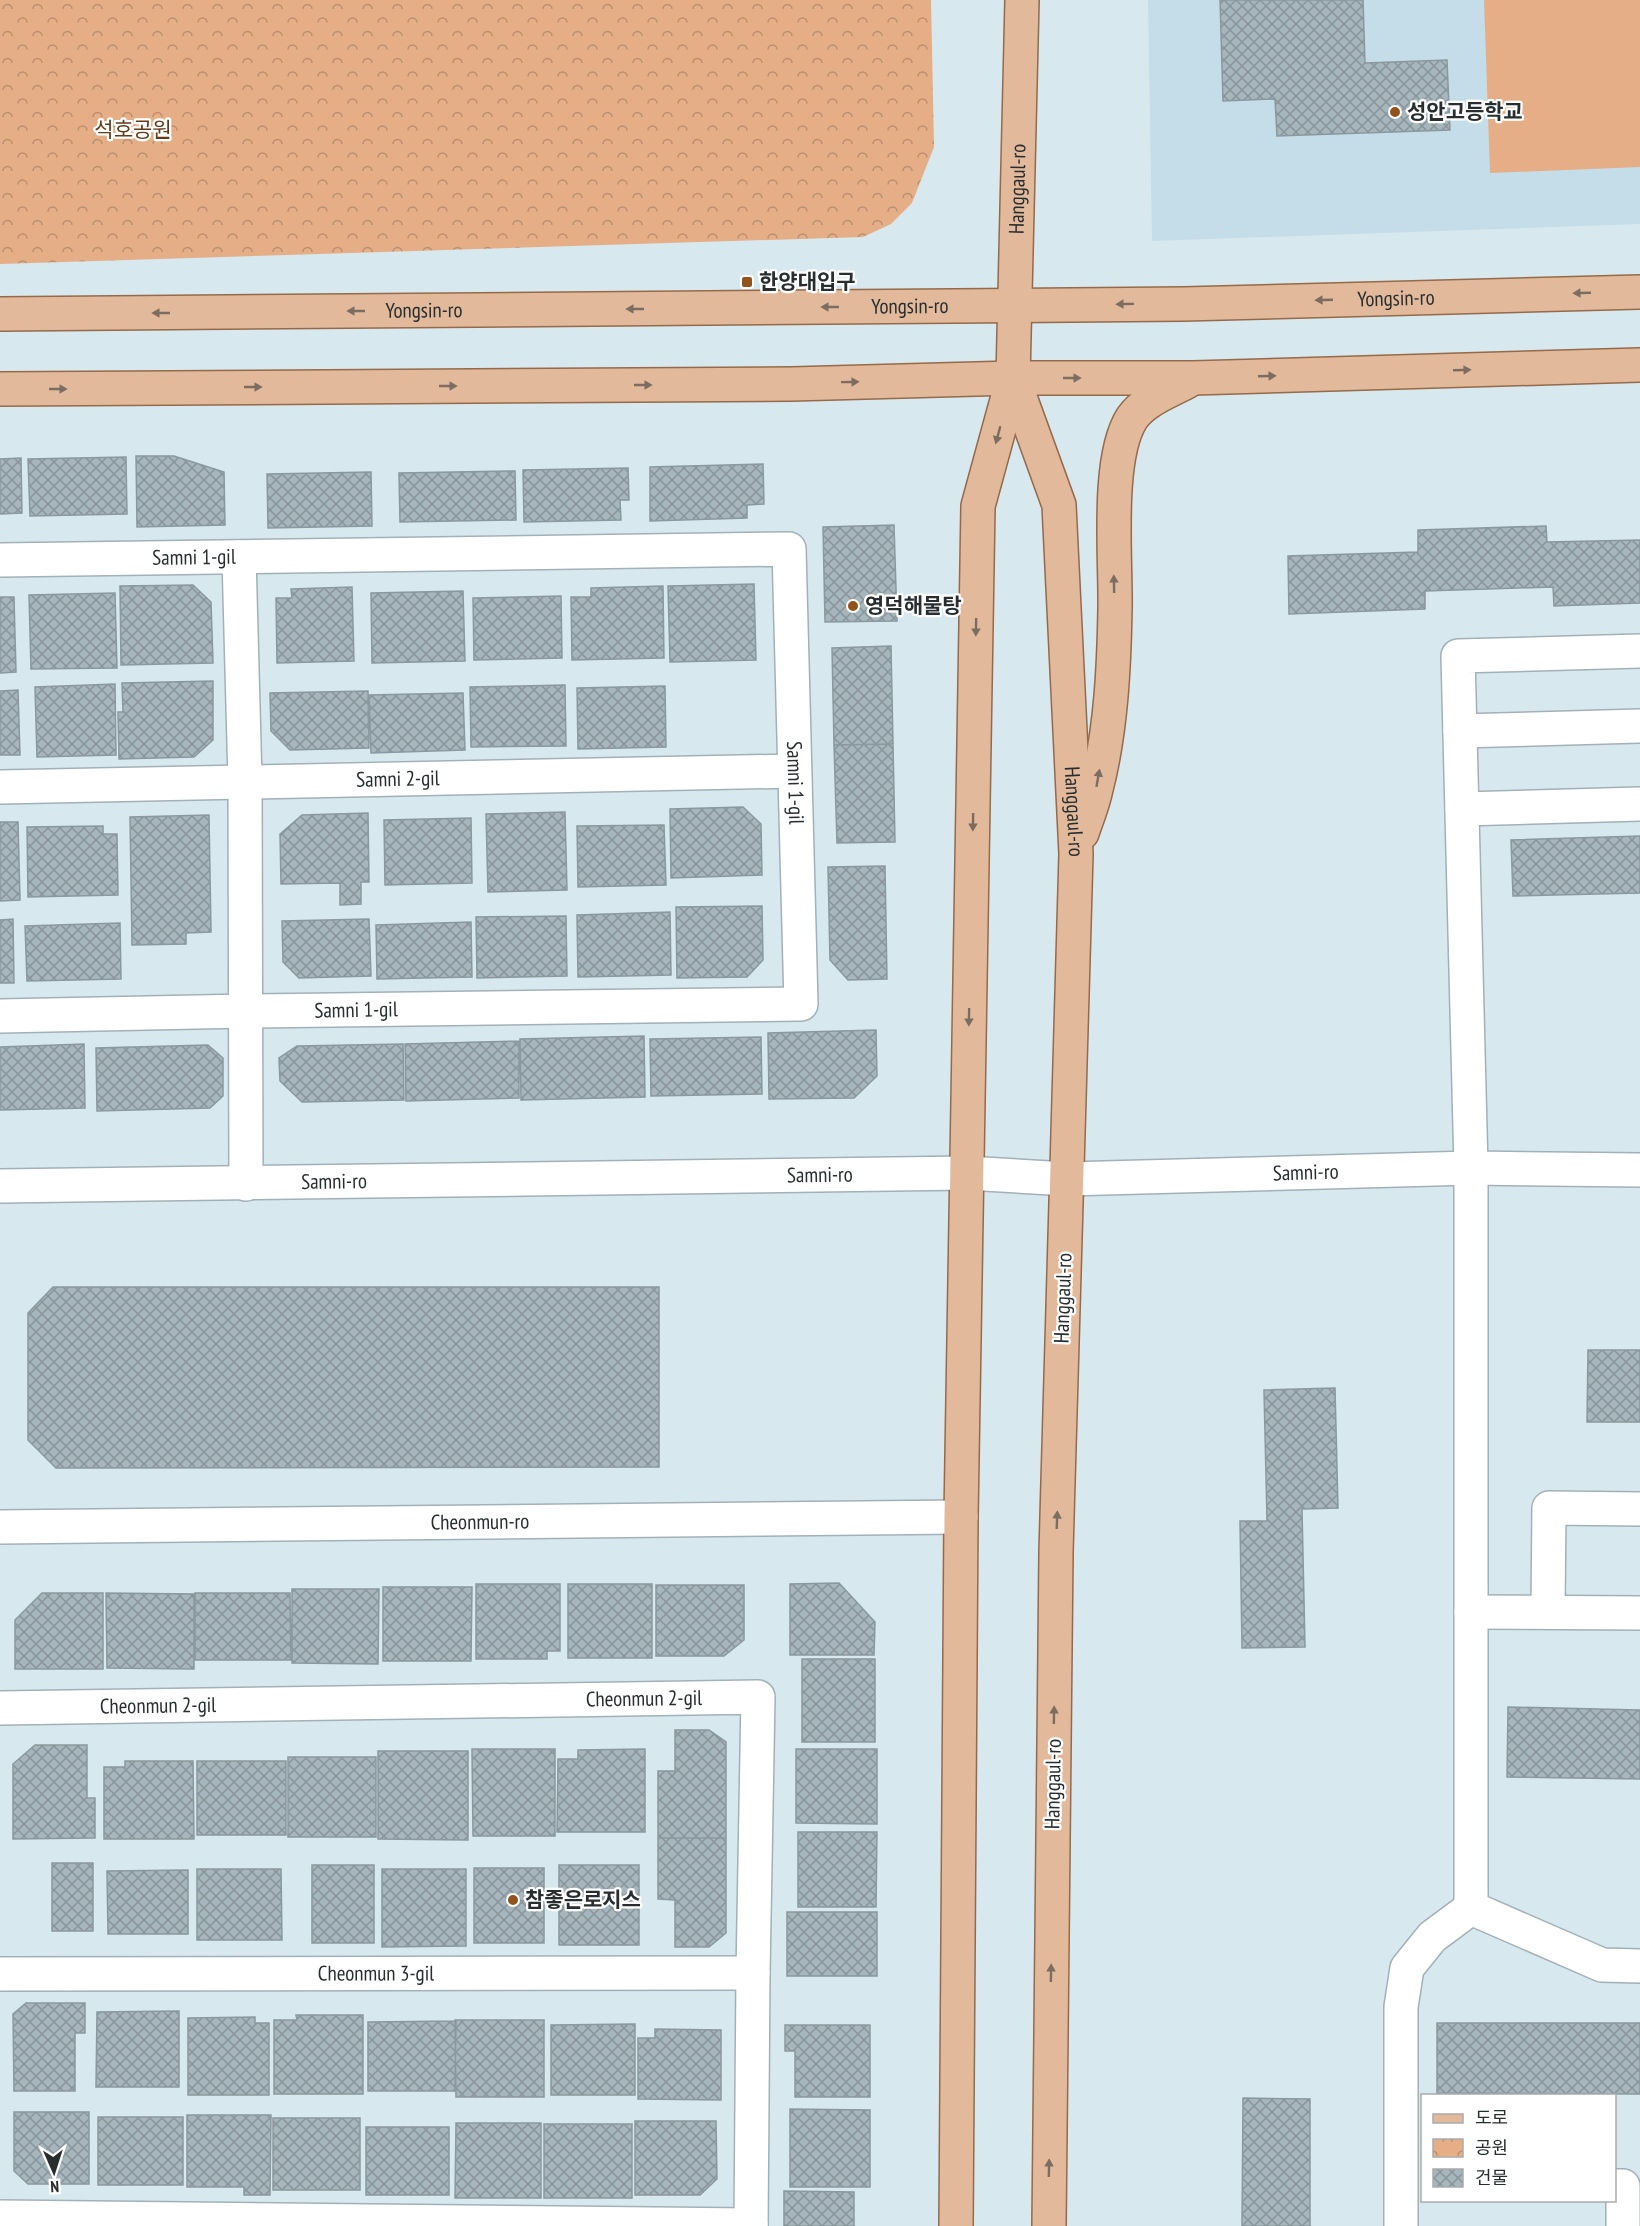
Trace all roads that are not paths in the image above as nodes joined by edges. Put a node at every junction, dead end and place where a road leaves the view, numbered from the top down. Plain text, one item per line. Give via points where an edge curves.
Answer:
1 (1024, 7) edge
2 (1640, 292) edge
3 (1014, 305) junction
4 (0, 314) edge
5 (1640, 365) edge
6 (1013, 378) junction
7 (1193, 378) junction
8 (0, 389) edge
9 (239, 557) junction
10 (0, 560) edge
11 (1640, 651) edge
12 (1640, 726) edge
13 (1460, 731) junction
14 (794, 771) junction
15 (245, 781) junction
16 (0, 787) edge
17 (1640, 804) edge
18 (1462, 809) junction
19 (1076, 854) junction
20 (246, 1011) junction
21 (0, 1016) edge
22 (1471, 1168) junction
23 (1640, 1170) edge
24 (967, 1173) junction
25 (1067, 1179) junction
26 (246, 1184) junction
27 (0, 1186) edge
28 (1640, 1509) edge
29 (961, 1517) junction
30 (0, 1527) edge
31 (1471, 1612) junction
32 (1548, 1612) junction
33 (1640, 1613) edge
34 (0, 1708) edge
35 (1471, 1908) junction
36 (1640, 1966) edge
37 (753, 1973) junction
38 (0, 1974) edge
39 (1412, 2186) edge
40 (1616, 2186) edge
41 (0, 2217) edge
42 (751, 2226) edge
43 (956, 2226) edge
44 (1049, 2226) edge
45 (1401, 2226) edge
46 (1623, 2226) edge

1 - 3 main road, Hanggaul-ro
2 -> 3 main road, Yongsin-ro
3 -> 4 main road, Yongsin-ro
3 - 6 main road, Hanggaul-ro
7 -> 5 main road
6 -> 7 main road
8 -> 6 main road via 792,384
6 - 19 main road, Hanggaul-ro via 1059,505
6 -> 24 main road, Hanggaul-ro via 978,506
19 -> 7 main road via 1096,789 1106,732 1115,608 1116,479 1123,441 1132,418 1148,403
9 - 10 street, Samni 1-gil
9 - 14 street, Samni 1-gil via 789,549
9 - 15 street
11 - 13 street via 1458,656
12 - 13 street
13 - 18 street
14 - 15 street, Samni 2-gil
14 - 20 street, Samni 1-gil via 801,1004
15 - 16 street, Samni 2-gil
15 - 20 street
17 - 18 street
18 - 22 street
19 - 25 main road, Hanggaul-ro
20 - 21 street, Samni 1-gil
20 - 26 street
22 - 23 street, Samni-ro
22 - 25 street, Samni-ro
22 - 31 street
24 - 25 street, Samni-ro
24 - 26 street, Samni-ro
24 - 29 main road, Hanggaul-ro
44 -> 25 main road, Hanggaul-ro via 1056,1552
26 - 27 street, Samni-ro
28 - 32 street via 1549,1508
29 - 30 street, Cheonmun-ro
29 - 43 main road, Hanggaul-ro
31 - 32 street
31 - 35 street
32 - 33 street
34 - 37 street, Cheonmun 2-gil via 758,1697
35 - 36 street via 1602,1965
35 - 39 street via 1432,1937 1407,1968 1401,2007
37 - 38 street, Cheonmun 3-gil
37 - 42 street, Cheonmun 2-gil
39 - 45 street
40 - 46 street via 1623,2186
41 - 42 street

